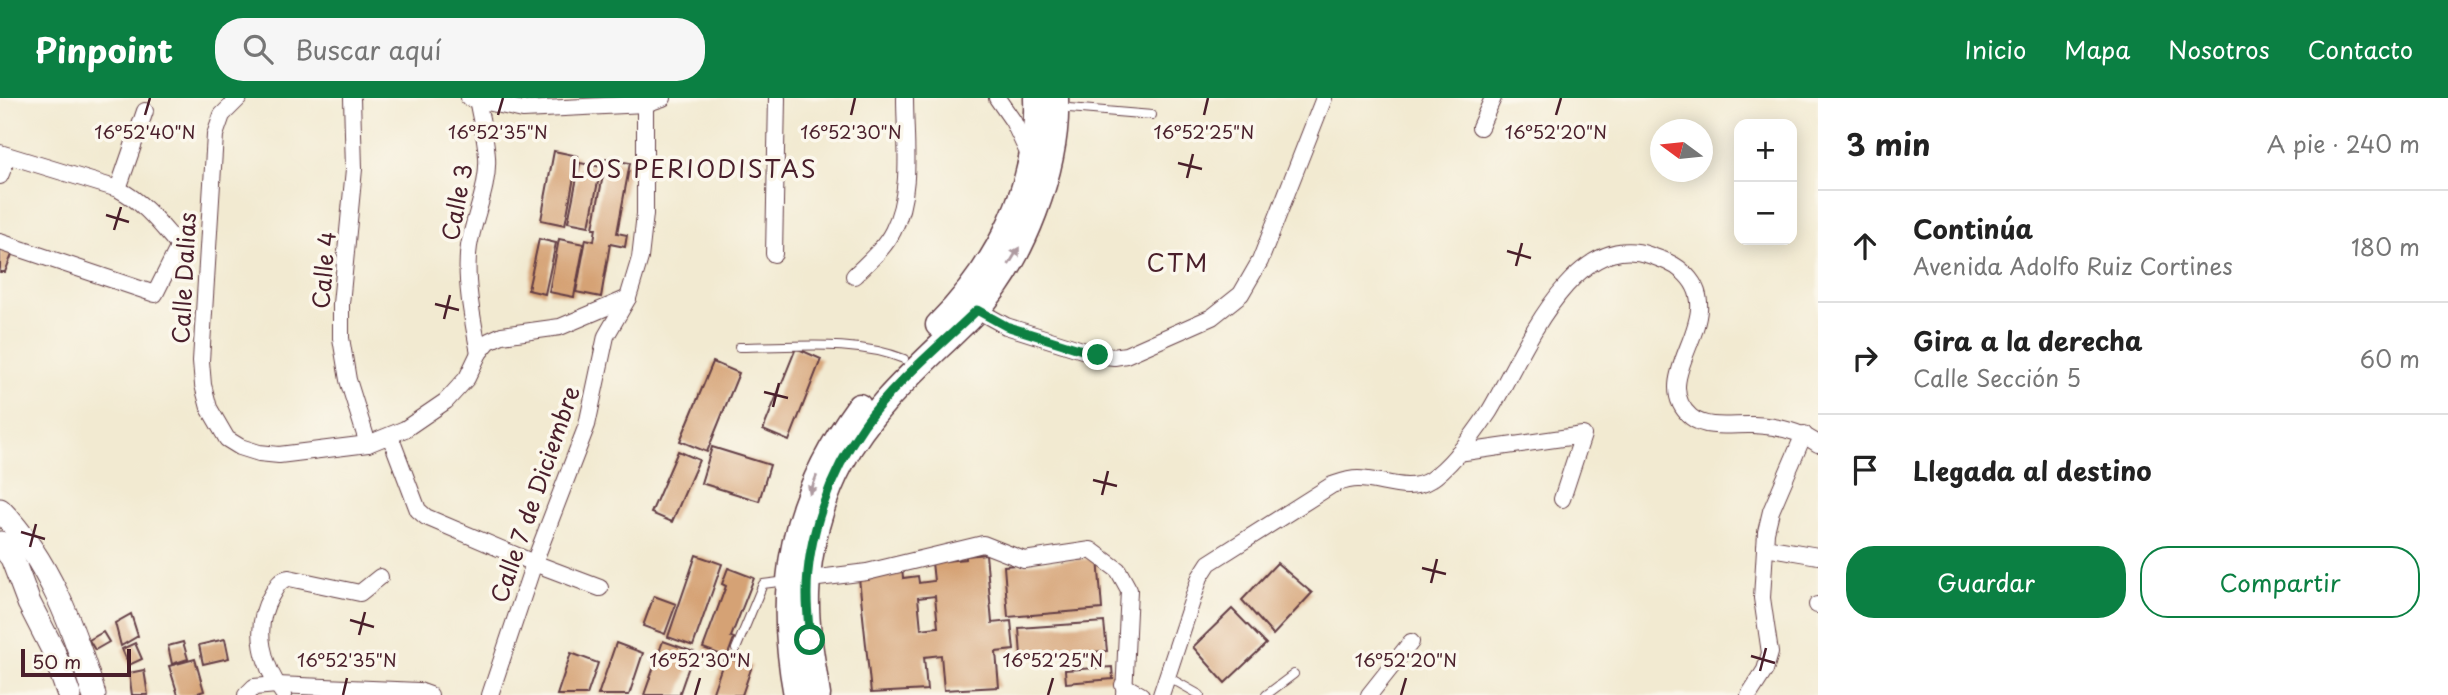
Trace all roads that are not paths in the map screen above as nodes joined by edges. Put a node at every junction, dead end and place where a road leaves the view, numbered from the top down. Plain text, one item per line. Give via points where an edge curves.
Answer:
1 (239, 98) edge
2 (352, 98) edge
3 (663, 98) edge
4 (777, 98) edge
5 (905, 98) edge
6 (998, 98) edge
7 (1324, 98) edge
8 (1493, 98) edge
9 (475, 99) edge
10 (1050, 101) edge
11 (645, 104) junction
12 (145, 111) dead end
13 (1152, 115) dead end
14 (1480, 127) dead end
15 (4, 154) edge
16 (1031, 159) junction
17 (0, 176) edge
18 (118, 189) junction
19 (0, 242) edge
20 (179, 246) junction
21 (207, 248) junction
22 (774, 254) dead end
23 (854, 276) dead end
24 (628, 298) junction
25 (977, 310) junction
26 (739, 346) dead end
27 (479, 354) junction
28 (904, 359) junction
29 (1804, 434) junction
30 (390, 436) junction
31 (368, 444) junction
32 (1818, 444) edge
33 (1458, 453) junction
34 (1562, 499) dead end
35 (0, 510) edge
36 (0, 543) edge
37 (1765, 547) junction
38 (1818, 556) edge
39 (534, 563) junction
40 (380, 577) dead end
41 (798, 580) junction
42 (600, 588) dead end
43 (1411, 642) dead end
44 (736, 649) dead end
45 (1294, 674) dead end
46 (1168, 677) junction
47 (280, 690) edge
48 (1123, 690) edge
49 (69, 695) edge
50 (94, 695) edge
51 (246, 695) edge
52 (430, 695) edge
53 (490, 695) edge
54 (796, 695) edge
55 (818, 695) edge
56 (1141, 695) edge
57 (1161, 695) edge
58 (1200, 695) edge
59 (1266, 695) edge
60 (1368, 695) edge
61 (1749, 695) edge

1 - 21 street, Calle Dalias via 222,115 215,135
2 - 31 street, Calle 4 via 355,169 341,338 348,380
3 - 11 street
4 - 22 street
5 - 23 street via 903,203 893,231
6 - 16 street
7 - 25 street via 1259,261 1241,294 1212,317 1114,357 1006,326
8 - 14 street
9 - 11 street via 523,110
9 - 27 street, Calle 3 via 487,156 468,263
10 - 13 lane
10 - 16 main road
25 -> 10 main road via 1018,250 1036,210 1049,165
11 - 24 street, Calle 7 de Diciembre via 645,214 640,258
12 - 18 street
15 - 17 street
15 - 18 street
16 - 28 main road via 1020,200 986,270
18 - 20 street via 145,206
19 - 20 street via 155,294
20 - 21 street
21 - 31 street, Calle Dalias via 202,373 209,408 227,439 259,453 279,455
24 - 27 street via 560,327 502,335 489,341
24 - 39 street, Calle 7 de Diciembre via 606,336 587,425
25 - 41 main road via 864,425 823,506 810,557
26 - 28 lane via 864,348
27 - 30 street via 467,378 446,401
28 -> 41 main road via 861,403 815,478 799,523
29 - 32 street
29 - 33 street via 1753,425 1709,425 1692,418 1677,388 1699,319 1695,285 1665,260 1635,250 1609,254 1572,278 1554,299 1488,413
29 - 37 street via 1771,511
30 - 31 street
30 - 39 street via 418,510
33 - 34 street via 1583,435
33 - 46 street via 1418,486 1358,479 1332,485 1209,563 1200,577
35 - 50 street via 50,581 77,640
36 - 49 street via 12,558
37 - 38 street
37 - 61 street via 1762,598 1770,653
39 - 42 street
39 - 53 street, Calle 7 de Diciembre
40 - 47 street via 354,594 289,578 279,583 260,626 262,650
41 - 44 lane via 762,584
41 - 48 street via 867,572 983,544 1024,560 1091,550 1118,570 1129,590
41 - 54 main road via 788,633
41 - 55 main road via 807,596
43 - 60 street
45 - 59 lane
46 - 57 street
46 - 58 lane
47 - 51 street via 254,687
47 - 52 street via 419,691
48 - 56 street

